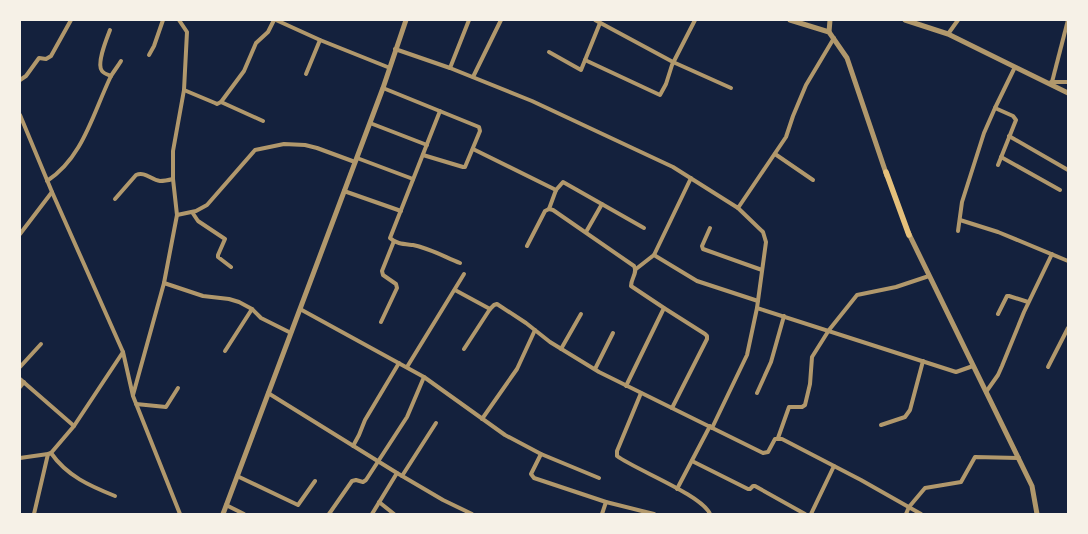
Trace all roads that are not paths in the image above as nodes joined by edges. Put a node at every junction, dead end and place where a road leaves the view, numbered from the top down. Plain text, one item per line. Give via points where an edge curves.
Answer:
1 (71, 20) edge
2 (163, 20) edge
3 (179, 20) edge
4 (275, 20) edge
5 (404, 20) edge
6 (469, 20) edge
7 (502, 20) edge
8 (595, 20) edge
9 (694, 20) edge
10 (790, 20) edge
11 (830, 20) edge
12 (905, 20) edge
13 (958, 20) edge
14 (1068, 20) edge
15 (600, 23) junction
16 (110, 30) dead end
17 (829, 32) junction
18 (948, 34) junction
19 (834, 38) junction
20 (320, 40) junction
21 (395, 49) junction
22 (549, 52) dead end
23 (149, 55) dead end
24 (585, 60) junction
25 (121, 61) dead end
26 (673, 62) junction
27 (1015, 67) junction
28 (390, 68) junction
29 (450, 68) junction
30 (306, 74) dead end
31 (111, 76) junction
32 (473, 77) junction
33 (20, 80) edge
34 (1046, 82) junction
35 (1052, 82) junction
36 (1068, 82) edge
37 (383, 88) junction
38 (731, 88) dead end
39 (184, 90) junction
40 (1068, 93) edge
41 (221, 102) junction
42 (995, 108) junction
43 (440, 111) junction
44 (20, 115) edge
45 (263, 121) dead end
46 (370, 123) junction
47 (1009, 136) junction
48 (427, 145) junction
49 (473, 149) junction
50 (774, 154) junction
51 (423, 155) junction
52 (1001, 157) junction
53 (356, 160) junction
54 (998, 165) dead end
55 (1068, 170) edge
56 (886, 172) joint
57 (173, 178) junction
58 (691, 178) junction
59 (414, 179) junction
60 (813, 180) dead end
61 (47, 181) junction
62 (556, 190) junction
63 (1060, 190) dead end
64 (344, 191) junction
65 (52, 192) junction
66 (116, 200) dead end
67 (602, 204) junction
68 (738, 208) junction
69 (549, 209) junction
70 (401, 211) junction
71 (192, 212) junction
72 (177, 215) junction
73 (960, 220) junction
74 (644, 228) dead end
75 (710, 228) dead end
76 (958, 231) dead end
77 (586, 232) junction
78 (20, 234) edge
79 (909, 235) joint
80 (394, 241) junction
81 (527, 246) dead end
82 (1052, 254) junction
83 (654, 255) junction
84 (1068, 261) edge
85 (460, 263) dead end
86 (231, 267) dead end
87 (636, 269) junction
88 (762, 270) junction
89 (464, 274) dead end
90 (929, 276) junction
91 (164, 282) junction
92 (455, 290) junction
93 (758, 302) junction
94 (1028, 302) junction
95 (252, 308) junction
96 (664, 308) junction
97 (757, 308) junction
98 (300, 309) junction
99 (490, 309) junction
100 (581, 314) dead end
101 (998, 314) dead end
102 (784, 316) junction
103 (381, 322) dead end
104 (1068, 328) edge
105 (536, 330) junction
106 (829, 330) junction
107 (291, 333) junction
108 (614, 333) dead end
109 (42, 344) dead end
110 (464, 349) dead end
111 (561, 349) junction
112 (224, 351) dead end
113 (122, 352) junction
114 (923, 361) junction
115 (399, 363) junction
116 (973, 366) junction
117 (20, 367) edge
118 (407, 367) junction
119 (1048, 367) dead end
120 (595, 369) junction
121 (424, 377) junction
122 (20, 379) edge
123 (24, 382) junction
124 (626, 386) junction
125 (20, 387) edge
126 (178, 388) dead end
127 (986, 392) junction
128 (268, 393) junction
129 (757, 393) dead end
130 (641, 394) junction
131 (133, 396) junction
132 (136, 404) junction
133 (672, 408) junction
134 (482, 419) junction
135 (436, 423) dead end
136 (881, 425) dead end
137 (74, 426) junction
138 (711, 427) junction
139 (778, 438) junction
140 (353, 446) junction
141 (50, 453) junction
142 (541, 454) junction
143 (20, 458) edge
144 (1019, 458) junction
145 (378, 461) junction
146 (692, 461) junction
147 (834, 466) junction
148 (397, 473) junction
149 (237, 476) junction
150 (402, 476) junction
151 (598, 478) dead end
152 (315, 481) dead end
153 (677, 489) junction
154 (115, 496) dead end
155 (379, 502) junction
156 (606, 502) junction
157 (226, 505) junction
158 (909, 507) junction
159 (34, 514) edge
160 (180, 514) edge
161 (223, 514) edge
162 (244, 514) edge
163 (329, 514) edge
164 (372, 514) edge
165 (394, 514) edge
166 (472, 514) edge
167 (602, 514) edge
168 (654, 514) edge
169 (710, 514) edge
170 (805, 514) edge
171 (811, 514) edge
172 (906, 514) edge
173 (921, 514) edge
174 (1037, 514) edge

1 - 33 street via 51,56 46,59 39,58
2 - 23 street
3 - 39 street via 187,32
4 - 20 street
4 - 41 street via 268,32 256,43 244,71
5 - 21 street
6 - 29 street
7 - 32 street
8 - 15 street
9 - 26 street
10 - 17 street
11 - 17 street
12 - 18 street
13 - 18 street
14 - 35 street
15 - 24 street
15 - 26 street
16 - 31 street via 103,46 101,68 104,73
17 - 19 street
18 - 27 street
19 - 50 street via 806,86 786,138
19 - 56 street via 847,58
20 - 28 street
20 - 30 street
21 - 28 street
21 - 29 street
22 - 24 street via 579,69 582,69
24 - 26 street via 658,96 663,91
25 - 31 street
26 - 38 street
27 - 34 street
27 - 42 street
28 - 37 street
29 - 32 street
31 - 61 street via 78,148 60,172
32 - 58 street via 532,101 659,160
34 - 35 street
34 - 40 street
35 - 36 street
37 - 43 street
37 - 46 street
39 - 41 street via 217,104
39 - 57 street via 173,151
41 - 45 street
42 - 47 street via 1015,117
42 - 73 street via 984,133 962,202
43 - 48 street
43 - 49 street via 480,127
44 - 61 street
46 - 48 street
46 - 53 street
47 - 52 street
47 - 55 street
48 - 51 street
49 - 51 street via 464,167
49 - 62 street
50 - 60 street
50 - 68 street
51 - 59 street
52 - 54 street
52 - 63 street
53 - 59 street
53 - 64 street
53 - 71 street via 305,145 284,144 255,150 207,205
56 - 79 main road
57 - 66 street via 161,181 145,174 138,174
57 - 72 street
58 - 68 street
58 - 83 street
59 - 70 street
61 - 65 street
62 - 67 street via 563,182
62 - 69 street
64 - 70 street
64 - 98 street
65 - 78 street
65 - 113 street
67 - 74 street
67 - 77 street
68 - 88 street via 763,232 766,242
69 - 77 street
69 - 81 street via 545,211
70 - 80 street via 390,235 390,239
71 - 72 street
71 - 86 street via 198,221 225,239 218,257
72 - 91 street
73 - 76 street
73 - 82 street
75 - 88 street via 703,249
77 - 87 street
79 - 90 street
80 - 85 street via 426,249
80 - 103 street via 382,271 397,288
82 - 84 street
82 - 94 street
83 - 87 street
83 - 93 street via 697,281
87 - 96 street via 631,286
88 - 93 street
89 - 92 street
90 - 106 street via 896,287 858,295
90 - 116 street
91 - 95 street via 203,296 234,300
91 - 131 street
92 - 99 street
92 - 118 street
93 - 97 street
94 - 101 street via 1007,296
94 - 127 street via 998,375
95 - 107 street via 261,318
95 - 112 street
96 - 124 street
96 - 133 street via 707,336
97 - 102 street
97 - 138 street via 747,355
98 - 107 street
98 - 115 street
99 - 105 street via 497,304
99 - 110 street
100 - 111 street
102 - 106 street
102 - 129 street via 771,362
104 - 119 street
105 - 111 street
105 - 134 street via 517,368
106 - 114 street
106 - 139 street via 812,357 805,405 789,407
107 - 128 street
108 - 120 street
109 - 117 street
111 - 120 street
113 - 131 street
113 - 137 street
114 - 116 street via 956,372
114 - 136 street via 908,414
115 - 118 street
115 - 140 street via 364,420
116 - 127 street
118 - 121 street
120 - 124 street
121 - 134 street
121 - 145 street via 407,417
122 - 123 street
123 - 125 street
123 - 137 street
124 - 130 street
126 - 132 street via 166,407
127 - 144 street
128 - 140 street
128 - 149 street
130 - 133 street
130 - 153 street via 616,454
131 - 132 street
132 - 160 street
133 - 138 street
134 - 142 street via 505,435
135 - 150 street
137 - 141 street
138 - 139 street via 763,453 768,452
138 - 146 street
139 - 147 street
140 - 145 street
141 - 143 street
141 - 154 street via 82,482
141 - 159 street
142 - 151 street
142 - 156 street via 532,471 532,477
144 - 158 street via 975,458 961,482 925,488
144 - 174 street via 1032,486
145 - 148 street
145 - 163 street via 365,482 352,481
146 - 153 street
146 - 170 street via 748,489 755,486
147 - 158 street
147 - 171 street
148 - 150 street
148 - 155 street
149 - 152 street via 298,505
149 - 157 street
150 - 166 street
153 - 169 street via 706,507
155 - 164 street
155 - 165 street
156 - 167 street
156 - 168 street
157 - 161 street
157 - 162 street
158 - 172 street
158 - 173 street

